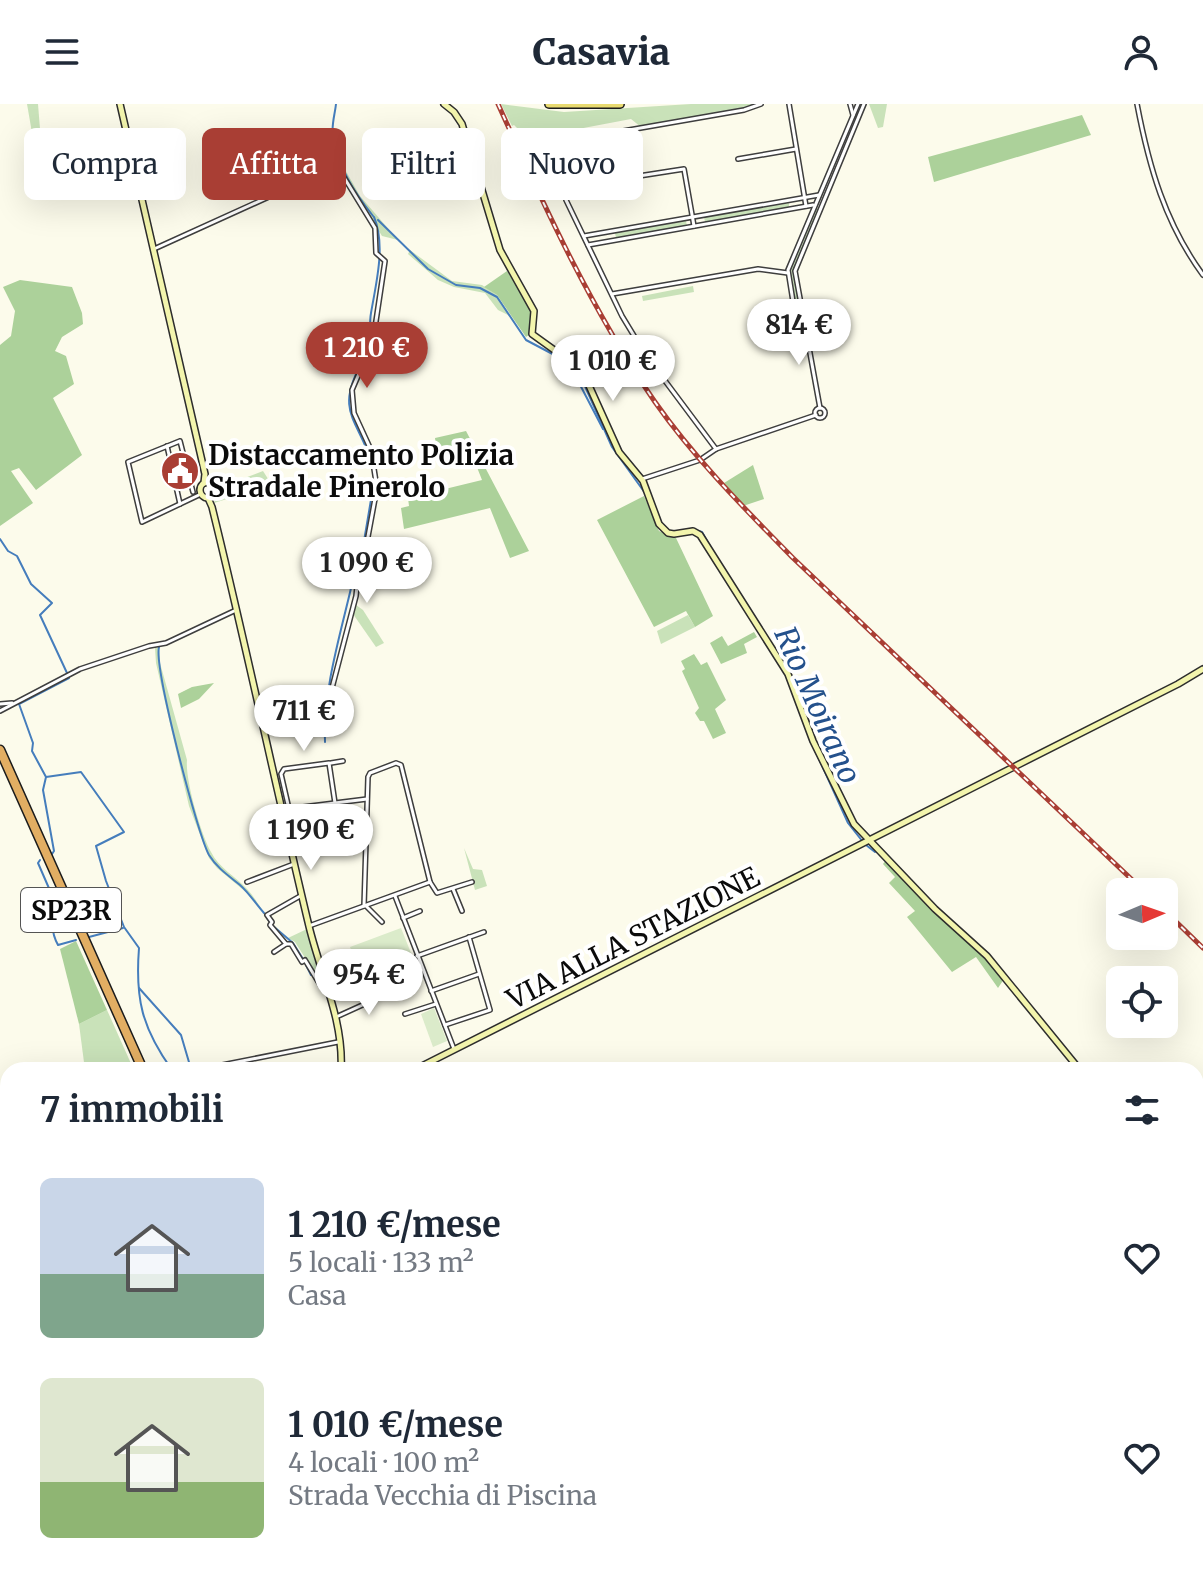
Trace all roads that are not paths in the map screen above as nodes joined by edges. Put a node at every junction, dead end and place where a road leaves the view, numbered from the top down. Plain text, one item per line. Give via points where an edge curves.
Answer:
1 (120, 104) edge
2 (444, 104) edge
3 (549, 104) edge
4 (620, 104) edge
5 (789, 104) edge
6 (850, 104) edge
7 (858, 104) edge
8 (864, 104) edge
9 (1137, 104) edge
10 (760, 106) edge
11 (853, 117) junction
12 (858, 122) junction
13 (639, 128) edge
14 (796, 149) junction
15 (738, 159) dead end
16 (643, 175) edge
17 (819, 195) junction
18 (805, 197) junction
19 (566, 200) edge
20 (816, 203) junction
21 (824, 203) junction
22 (804, 207) junction
23 (692, 217) junction
24 (809, 219) junction
25 (694, 226) junction
26 (601, 233) junction
27 (584, 236) junction
28 (603, 242) junction
29 (588, 245) junction
30 (154, 249) junction
31 (788, 273) junction
32 (1203, 275) edge
33 (612, 294) junction
34 (804, 321) junction
35 (820, 408) junction
36 (816, 415) junction
37 (167, 446) junction
38 (716, 449) junction
39 (642, 479) junction
40 (207, 483) junction
41 (193, 492) dead end
42 (201, 494) junction
43 (210, 497) junction
44 (180, 504) junction
45 (237, 610) junction
46 (1203, 669) edge
47 (12, 703) junction
48 (0, 704) edge
49 (258, 706) junction
50 (0, 711) edge
51 (0, 750) edge
52 (0, 760) edge
53 (343, 761) dead end
54 (329, 763) junction
55 (367, 799) junction
56 (335, 803) junction
57 (285, 810) junction
58 (869, 841) junction
59 (294, 864) junction
60 (247, 882) dead end
61 (430, 882) junction
62 (472, 882) dead end
63 (453, 888) junction
64 (302, 895) junction
65 (395, 896) junction
66 (365, 906) junction
67 (420, 911) dead end
68 (462, 911) dead end
69 (403, 918) junction
70 (382, 922) dead end
71 (309, 926) junction
72 (484, 932) dead end
73 (469, 937) junction
74 (286, 944) junction
75 (274, 952) dead end
76 (417, 956) junction
77 (479, 974) junction
78 (326, 988) junction
79 (431, 991) junction
80 (391, 992) dead end
81 (436, 1004) junction
82 (405, 1014) dead end
83 (336, 1017) junction
84 (445, 1025) junction
85 (341, 1041) junction
86 (455, 1050) junction
87 (137, 1062) edge
88 (137, 1062) edge
89 (237, 1062) edge
90 (341, 1062) edge
91 (430, 1062) edge
92 (1073, 1062) edge

1 - 30 street
2 - 39 street via 466,134 500,250 534,311 532,334 582,370 619,452
3 - 4 main road
5 - 14 street
6 - 11 street
7 - 11 street
8 - 12 street
9 - 32 street via 1147,160 1186,251
10 - 13 street
11 - 12 street
11 - 17 street
12 - 21 street
14 - 15 street
14 - 18 street
16 - 23 street via 684,169
17 - 18 street
17 - 20 street
18 - 22 street
18 - 23 street
19 - 27 street
20 - 21 street
20 - 22 street
20 - 24 street
21 - 34 street via 795,271
22 - 24 street
22 - 25 street
23 - 25 street
23 - 26 street
24 - 31 street
25 - 28 street
26 - 27 street
26 - 28 street
27 - 29 street
28 - 29 street
29 - 33 street
30 - 40 street
30 - 49 street via 338,166 375,228 378,254 385,261 373,341 352,390 377,488 332,688
31 - 33 street via 758,269
31 - 34 street via 795,314
33 - 38 street via 645,354
34 - 35 street
35 - 36 street
35 - 36 street via 825,415
36 - 38 street
37 - 41 street via 181,442
37 - 44 street
37 - 44 street via 128,462 142,522
38 - 39 street via 700,460
39 - 58 street via 659,524 668,533 700,535 781,662 847,812
40 - 42 street
40 - 43 street via 216,490
42 - 43 street
42 - 44 street
43 - 45 street
45 - 47 street via 166,643 80,669
45 - 49 street
46 - 58 street, VIA ALLA STAZIONE
47 - 48 street
47 - 50 street
49 - 57 street
51 - 87 highway, SP23R
52 - 88 highway, SP23R
53 - 54 street
54 - 56 street
54 - 57 street via 284,769
55 - 56 street
55 - 61 street via 370,773 401,765
55 - 66 street
56 - 57 street
57 - 59 street
58 - 86 street, VIA ALLA STAZIONE
58 - 92 street via 987,956
59 - 60 street
59 - 64 street
61 - 63 street via 435,893
61 - 65 street
62 - 63 street
63 - 68 street
64 - 71 street
64 - 74 street via 267,915
65 - 66 street
65 - 69 street
66 - 70 street
66 - 71 street
67 - 69 street
69 - 76 street
71 - 78 street
72 - 73 street
73 - 76 street
73 - 77 street
74 - 75 street
74 - 78 street
76 - 79 street
77 - 79 street
77 - 84 street via 490,1010
78 - 83 street
79 - 81 street
80 - 83 street
81 - 82 street
81 - 84 street
83 - 85 street
84 - 86 street
85 - 89 street
85 - 90 street
86 - 91 street, VIA ALLA STAZIONE

